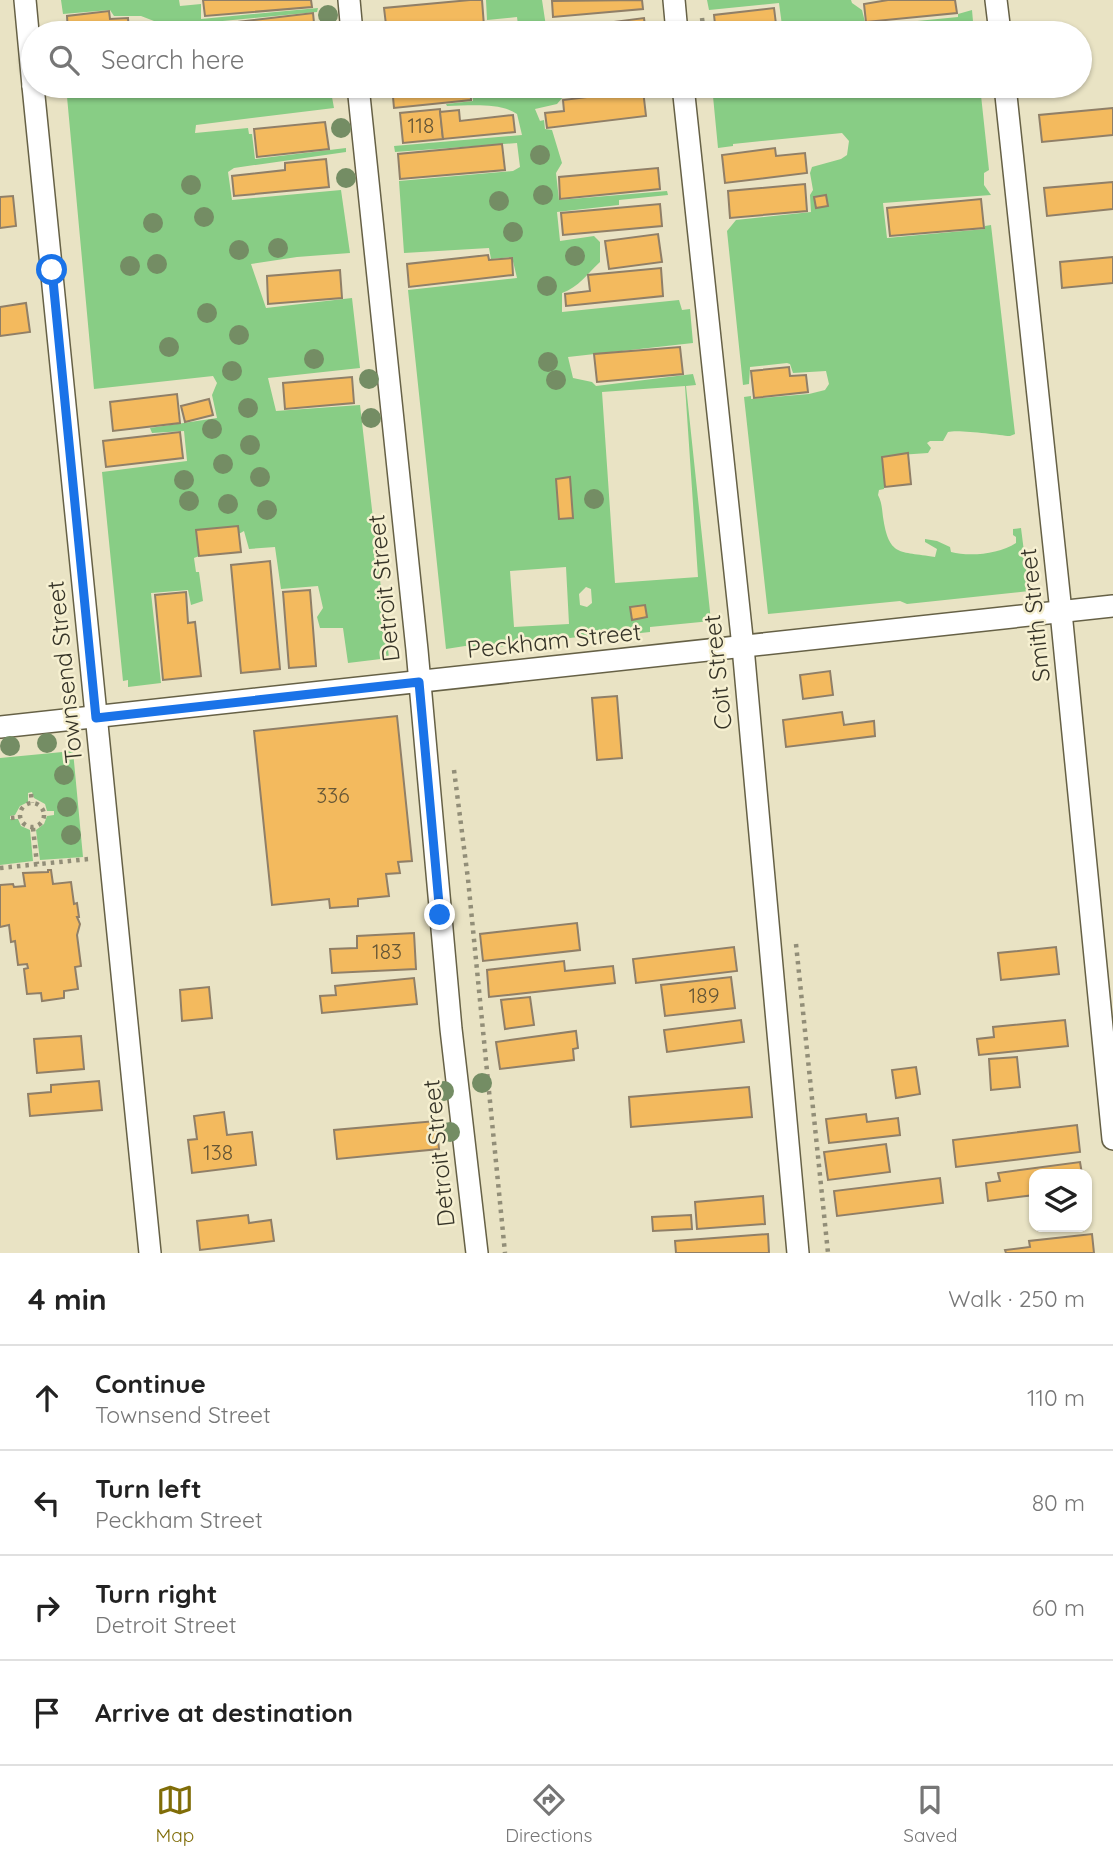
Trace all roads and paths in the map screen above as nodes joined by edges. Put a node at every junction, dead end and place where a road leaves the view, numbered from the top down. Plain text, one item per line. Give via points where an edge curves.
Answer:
1 (24, 0) edge
2 (349, 0) edge
3 (674, 0) edge
4 (996, 0) edge
5 (26, 21) edge
6 (351, 21) edge
7 (676, 21) edge
8 (999, 21) edge
9 (34, 98) edge
10 (359, 98) edge
11 (684, 98) edge
12 (1006, 98) edge
13 (1113, 606) edge
14 (1061, 612) junction
15 (743, 647) junction
16 (419, 682) junction
17 (96, 718) junction
18 (0, 727) edge
19 (454, 767) dead end
20 (30, 793) dead end
21 (32, 803) junction
22 (53, 813) dead end
23 (44, 814) junction
24 (20, 817) junction
25 (11, 818) dead end
26 (33, 828) junction
27 (90, 859) dead end
28 (37, 864) junction
29 (0, 867) edge
30 (1113, 1139) edge
31 (150, 1253) edge
32 (477, 1253) edge
33 (505, 1253) edge
34 (798, 1253) edge

1 - 5 street, Townsend Street
2 - 6 street
3 - 7 street
4 - 8 street
9 - 17 street, Townsend Street
10 - 16 street, Detroit Street
11 - 15 street, Coit Street
12 - 14 street, Smith Street
13 - 14 street, Peckham Street
14 - 15 street, Peckham Street
14 - 30 street, Smith Street
15 - 16 street, Peckham Street
15 - 34 street, Coit Street
16 - 17 street, Peckham Street
16 - 32 street, Detroit Street
17 - 18 street, Peckham Street
17 - 31 street, Townsend Street
19 - 33 path
20 - 21 path
21 - 23 path
21 - 24 path via 23,807
22 - 23 path
23 - 26 path via 40,825
24 - 25 path
24 - 26 path
26 - 28 path
27 - 28 path
28 - 29 path

